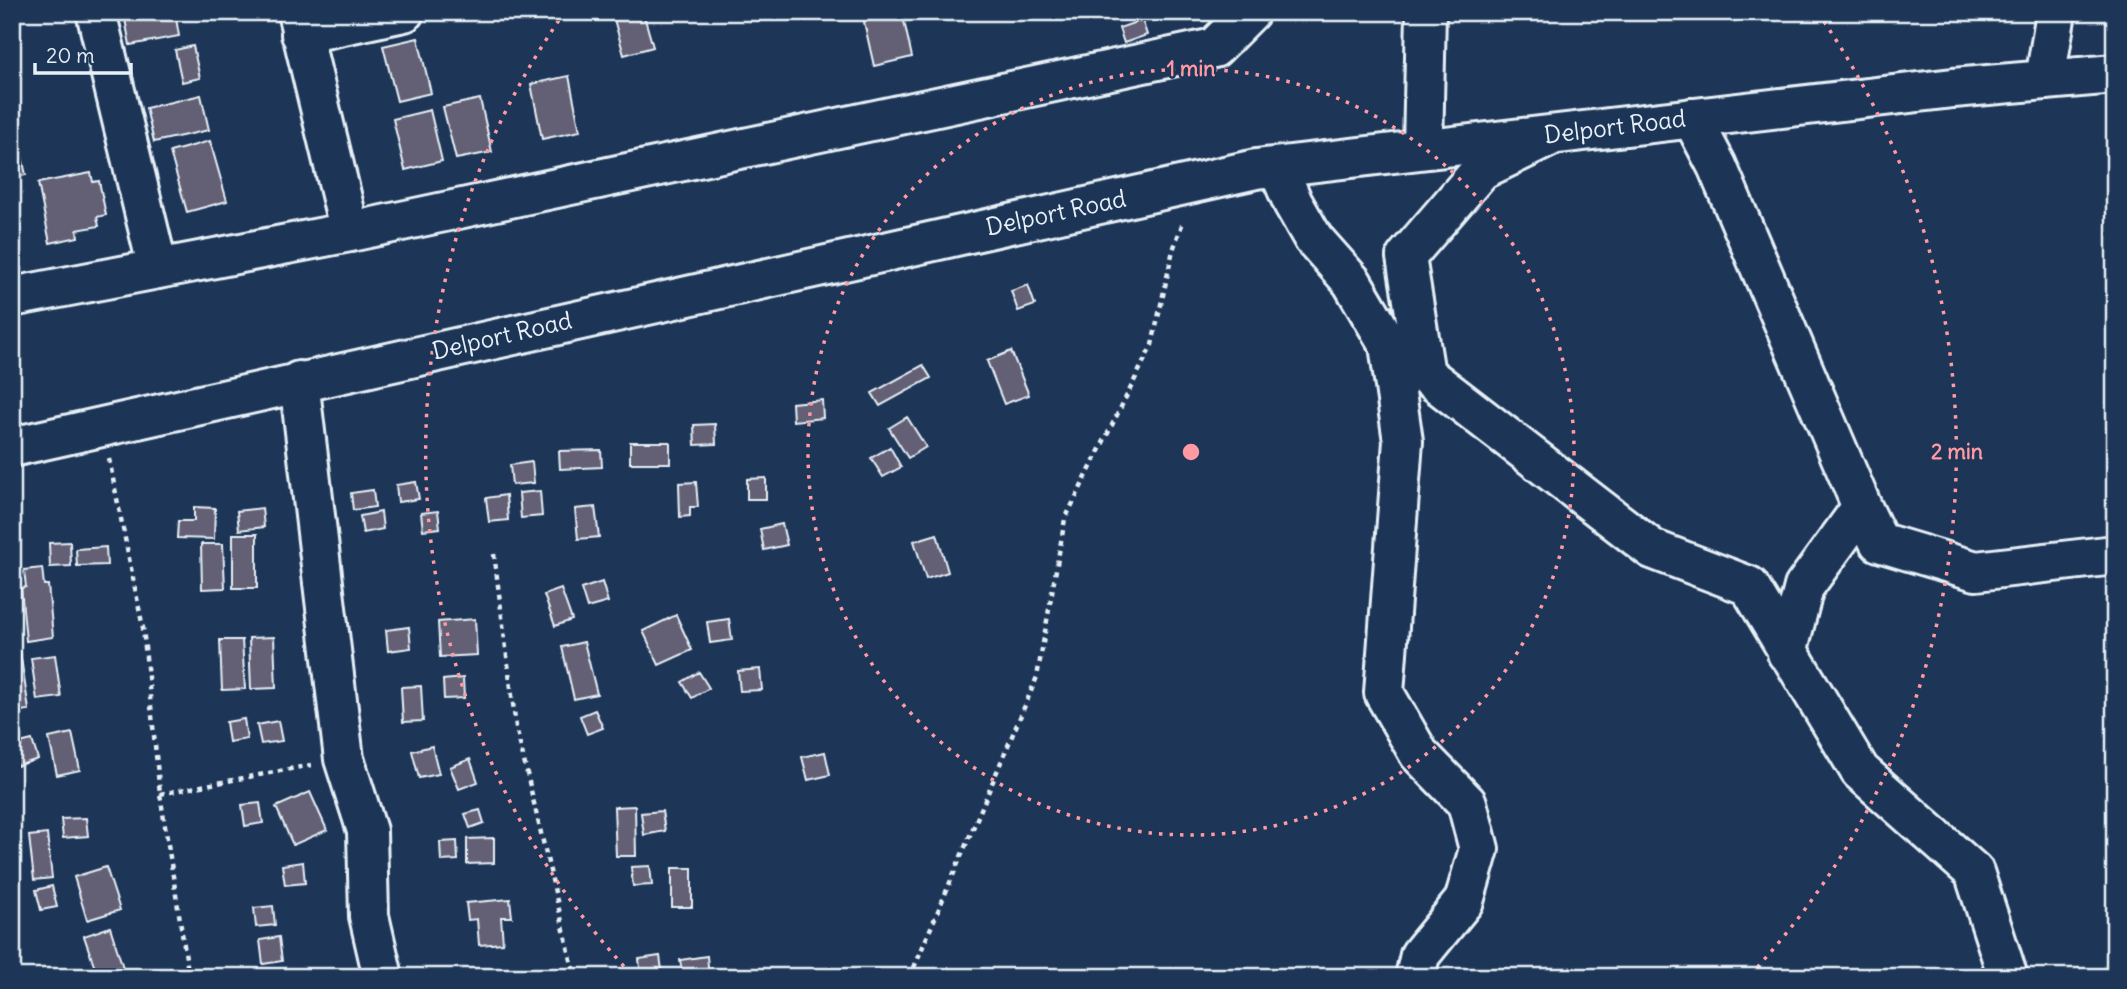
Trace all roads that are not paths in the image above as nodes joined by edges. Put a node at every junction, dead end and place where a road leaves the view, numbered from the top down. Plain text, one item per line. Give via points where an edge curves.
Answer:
1 (96, 12) edge
2 (404, 12) edge
3 (1250, 12) edge
4 (1426, 12) edge
5 (2056, 12) edge
6 (299, 23) edge
7 (2115, 74) edge
8 (2045, 80) junction
9 (1692, 118) junction
10 (1554, 135) junction
11 (1423, 148) junction
12 (1278, 168) junction
13 (349, 232) junction
14 (158, 269) junction
15 (12, 297) edge
16 (299, 382) junction
17 (12, 447) edge
18 (1862, 507) junction
19 (2115, 555) edge
20 (1787, 653) junction
21 (383, 977) edge
22 (1415, 977) edge
23 (2008, 977) edge

1 - 14 street
2 - 6 street
3 - 13 street via 1214,48
4 - 11 street
5 - 8 street
6 - 13 street
7 - 8 street, Delport Road
8 - 9 street, Delport Road
9 - 10 street, Delport Road
9 - 18 street via 1717,166
10 - 11 street, Delport Road
10 - 20 street via 1481,170 1406,257 1425,374 1652,549 1749,586
11 - 12 street, Delport Road
12 - 16 street, Delport Road via 1256,169
12 - 22 street via 1313,238 1352,282 1389,345 1403,441 1384,692 1419,754 1467,803 1479,849 1464,901 1420,955
13 - 14 street
14 - 15 street
16 - 17 street, Delport Road
16 - 21 street via 344,759 367,831 369,916
18 - 19 street via 1879,541 1976,571
18 - 20 street via 1804,587
20 - 23 street via 1860,771 1973,872

